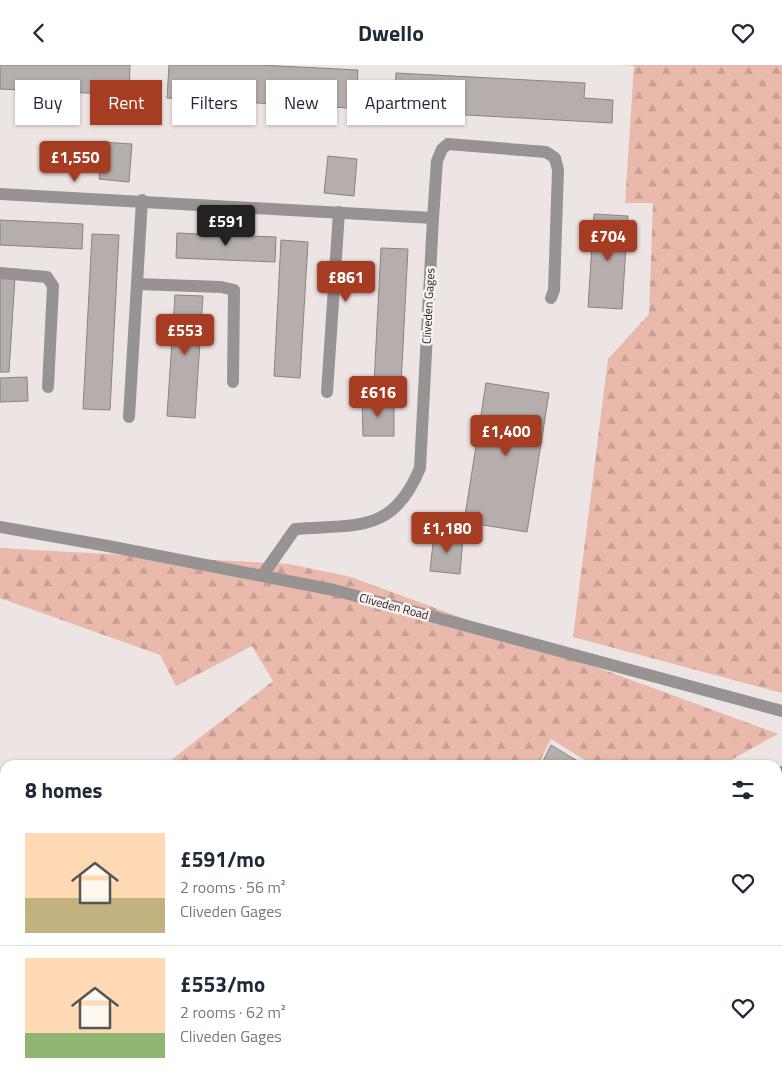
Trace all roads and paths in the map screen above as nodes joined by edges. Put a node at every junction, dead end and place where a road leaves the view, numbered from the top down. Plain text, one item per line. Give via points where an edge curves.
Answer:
1 (0, 193) edge
2 (145, 200) junction
3 (338, 211) junction
4 (433, 218) junction
5 (0, 273) edge
6 (137, 284) junction
7 (551, 298) dead end
8 (233, 382) dead end
9 (48, 387) dead end
10 (327, 392) dead end
11 (129, 417) dead end
12 (0, 527) edge
13 (262, 576) junction
14 (782, 711) edge

1 - 2 street
2 - 3 street
2 - 6 street
3 - 4 street
3 - 10 street
4 - 7 street via 437,161 442,149 448,145 546,152 555,158 558,170 554,290
4 - 13 street, Cliveden Gages via 420,468 413,485 397,507 371,523 295,529
5 - 9 street via 47,277 52,286
6 - 8 street via 234,290
6 - 11 street
12 - 13 street, Cliveden Road
13 - 14 street, Cliveden Road via 334,590

